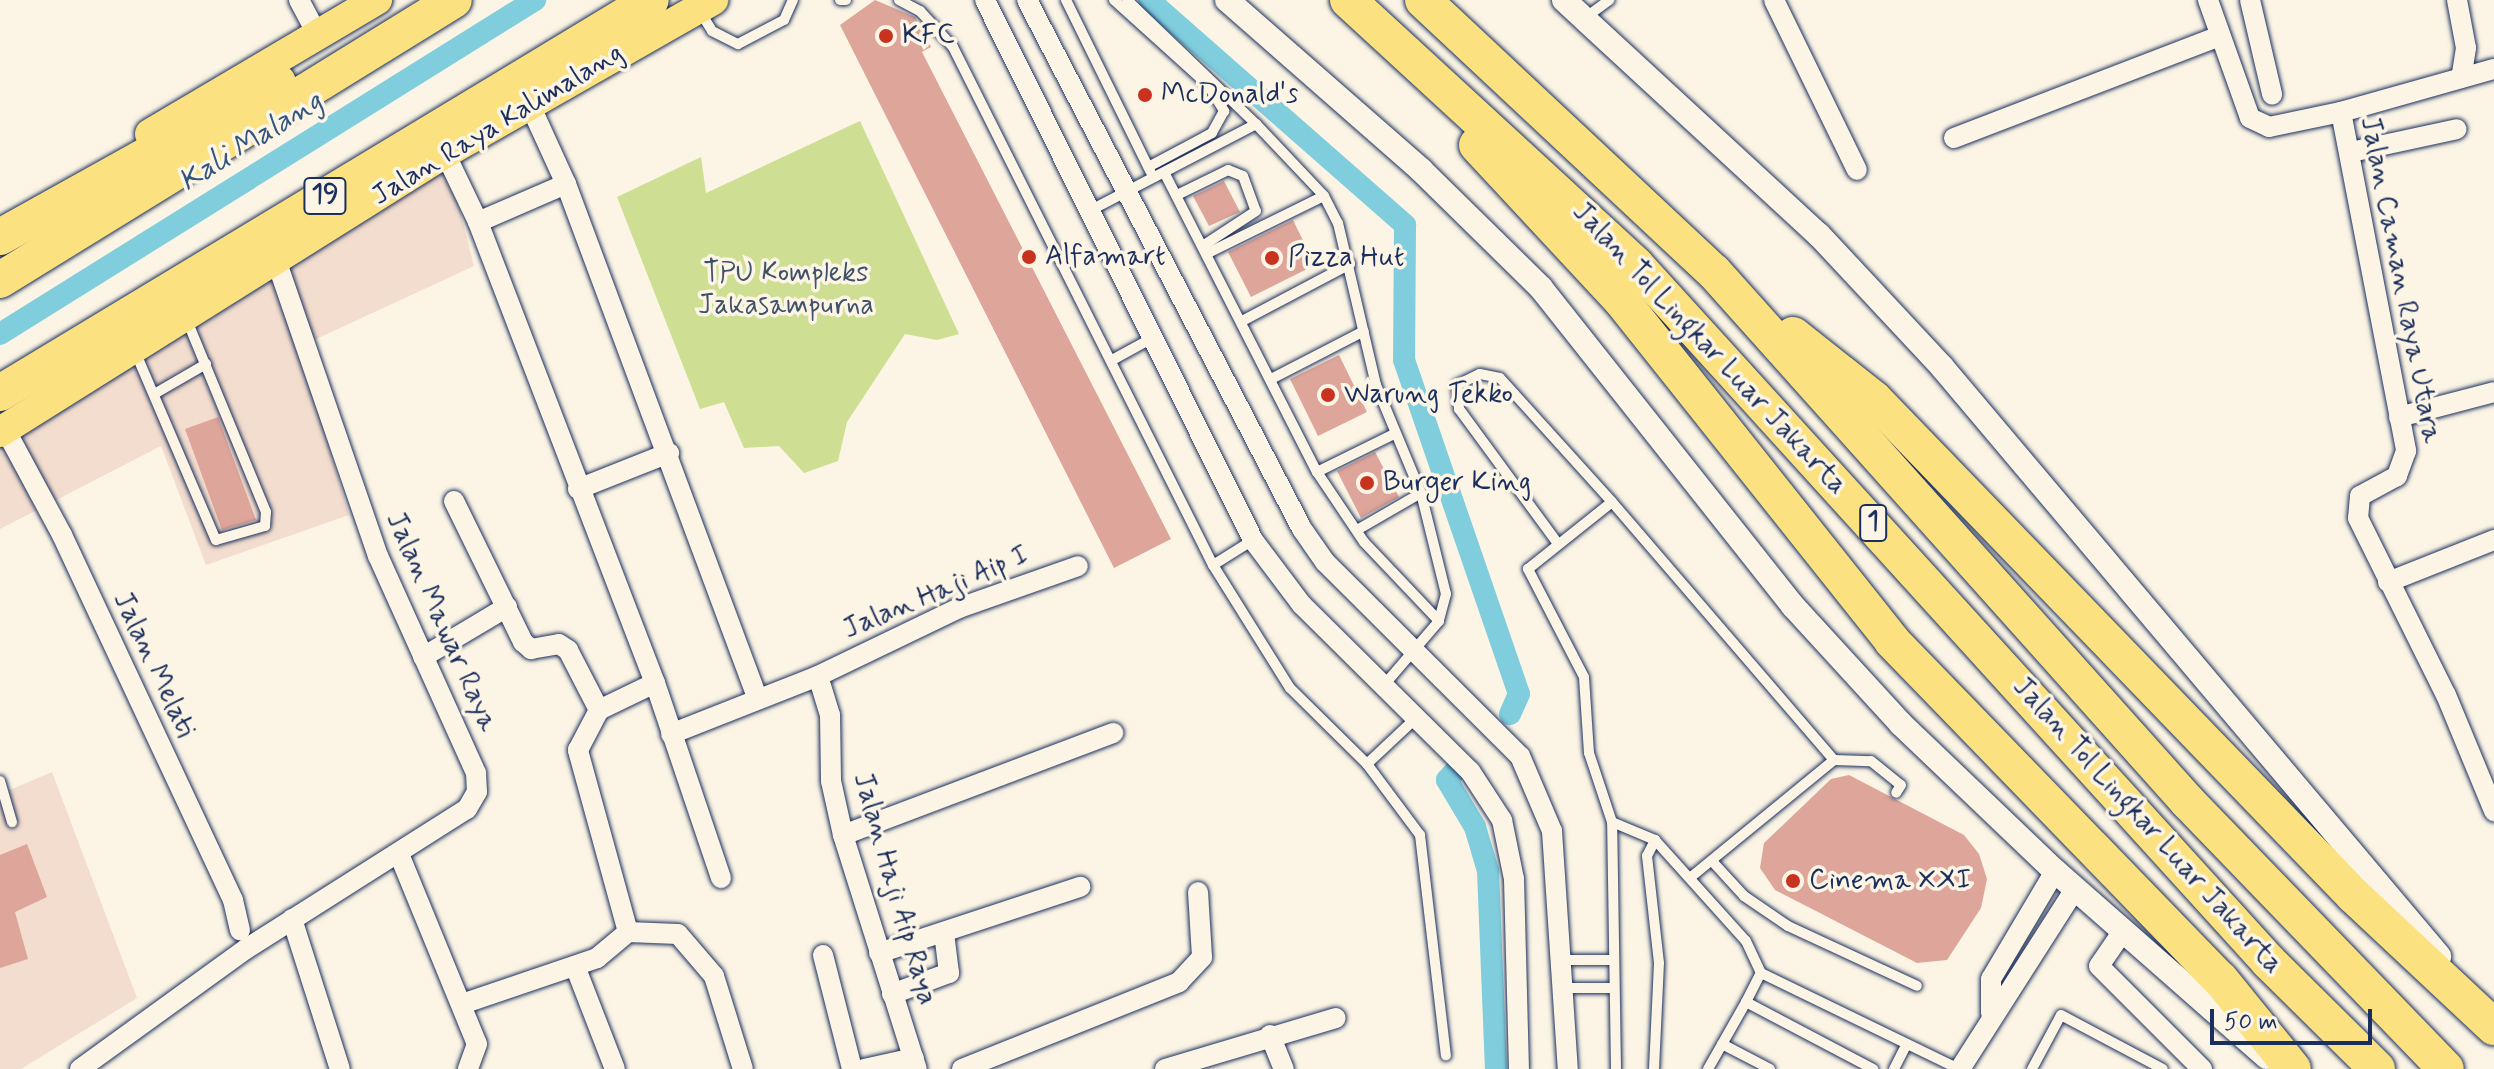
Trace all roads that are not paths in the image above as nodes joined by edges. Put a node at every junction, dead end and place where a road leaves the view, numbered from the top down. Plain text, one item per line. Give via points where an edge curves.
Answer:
1 (299, 0) edge
2 (377, 0) edge
3 (441, 0) edge
4 (454, 0) edge
5 (651, 0) edge
6 (793, 0) edge
7 (840, 0) edge
8 (846, 0) edge
9 (899, 0) edge
10 (985, 0) edge
11 (1027, 0) edge
12 (1066, 0) edge
13 (1114, 0) edge
14 (1127, 0) edge
15 (1227, 0) edge
16 (1345, 0) edge
17 (1423, 0) edge
18 (1564, 0) edge
19 (1609, 0) edge
20 (1774, 0) edge
21 (2208, 0) edge
22 (2250, 0) edge
23 (2457, 0) edge
24 (705, 4) edge
25 (1584, 19) junction
26 (318, 35) junction
27 (2220, 36) junction
28 (2494, 69) edge
29 (2461, 78) junction
30 (2272, 94) dead end
31 (530, 105) junction
32 (2341, 112) junction
33 (1256, 124) junction
34 (2457, 129) dead end
35 (1954, 138) dead end
36 (2351, 152) junction
37 (445, 153) junction
38 (1148, 167) junction
39 (1857, 170) dead end
40 (1165, 174) junction
41 (1154, 180) junction
42 (566, 184) junction
43 (1129, 192) junction
44 (1177, 195) junction
45 (1324, 196) junction
46 (1093, 209) junction
47 (0, 221) edge
48 (478, 222) junction
49 (0, 237) edge
50 (1206, 249) junction
51 (276, 259) junction
52 (1350, 264) junction
53 (1714, 272) junction
54 (0, 280) edge
55 (185, 316) junction
56 (1244, 320) junction
57 (1364, 331) junction
58 (1155, 336) junction
59 (134, 348) junction
60 (1114, 359) junction
61 (206, 364) junction
62 (1273, 378) junction
63 (2494, 392) edge
64 (0, 393) edge
65 (156, 393) junction
66 (2399, 417) junction
67 (2, 427) edge
68 (1394, 434) junction
69 (669, 453) junction
70 (1317, 472) junction
71 (578, 489) junction
72 (1421, 493) junction
73 (454, 501) dead end
74 (1612, 502) junction
75 (1357, 530) junction
76 (1253, 540) junction
77 (2494, 540) edge
78 (1556, 541) junction
79 (1213, 565) junction
80 (1078, 566) dead end
81 (2388, 582) junction
82 (507, 607) junction
83 (1439, 621) junction
84 (1417, 651) junction
85 (423, 657) junction
86 (818, 676) junction
87 (655, 683) junction
88 (1385, 684) junction
89 (757, 697) junction
90 (599, 710) junction
91 (1417, 717) junction
92 (1113, 733) dead end
93 (671, 734) junction
94 (1834, 760) junction
95 (1367, 764) junction
96 (0, 781) edge
97 (1896, 793) dead end
98 (2494, 811) edge
99 (12, 822) dead end
100 (1612, 822) junction
101 (843, 835) junction
102 (1655, 840) junction
103 (399, 854) junction
104 (1712, 861) junction
105 (2055, 871) junction
106 (1691, 877) junction
107 (721, 878) dead end
108 (1080, 887) dead end
109 (2075, 889) junction
110 (1198, 892) dead end
111 (292, 919) junction
112 (240, 930) dead end
113 (2123, 931) junction
114 (628, 932) junction
115 (944, 933) junction
116 (879, 953) junction
117 (823, 955) dead end
118 (1564, 960) junction
119 (1611, 960) junction
120 (575, 966) junction
121 (1761, 973) junction
122 (1917, 986) dead end
123 (1566, 988) junction
124 (1613, 988) junction
125 (892, 994) junction
126 (1746, 1002) junction
127 (462, 1004) junction
128 (1991, 1013) junction
129 (1336, 1018) dead end
130 (2494, 1024) edge
131 (1270, 1035) junction
132 (1722, 1044) junction
133 (1907, 1044) junction
134 (1446, 1055) dead end
135 (916, 1064) edge
136 (88, 1066) edge
137 (1867, 1068) edge
138 (340, 1069) edge
139 (468, 1069) edge
140 (615, 1069) edge
141 (743, 1069) edge
142 (852, 1069) edge
143 (864, 1069) edge
144 (962, 1069) edge
145 (1165, 1069) edge
146 (1284, 1069) edge
147 (1519, 1069) edge
148 (1568, 1069) edge
149 (1616, 1069) edge
150 (1654, 1069) edge
151 (1708, 1069) edge
152 (1770, 1069) edge
153 (1894, 1069) edge
154 (1960, 1069) edge
155 (2032, 1069) edge
156 (2163, 1069) edge
157 (2202, 1069) edge
158 (2281, 1069) edge
159 (2293, 1069) edge
160 (2377, 1069) edge
161 (2446, 1069) edge

1 - 26 street
2 - 26 main road
3 - 49 highway via 295,73
4 - 54 highway
5 - 64 highway, 19
6 - 24 lane via 784,20 738,44 712,31
7 - 8 lane
9 - 60 lane via 920,11 953,47
10 - 46 street
11 - 43 street
12 - 38 lane
13 - 38 lane via 1216,93 1224,111 1212,133
14 - 33 lane
15 - 105 street via 1421,170 1541,288 1793,606 1901,724
16 - 159 highway via 1622,301 1892,641 2221,980
16 - 160 highway, Jalan Tol Lingkar Luar Jakarta / 1 via 1636,265 2269,962
17 - 53 highway, Jalan Tol Lingkar Luar Jakarta / 1
18 - 25 street
19 - 25 lane
20 - 39 street
21 - 27 street, Jalan Caman Raya Utara
22 - 30 street
23 - 29 street via 2466,48
24 - 31 main road, Jalan Raya Kalimalang
25 - 130 street via 1819,235 1942,367
26 - 47 main road
27 - 32 street, Jalan Caman Raya Utara via 2243,108 2258,124
27 - 35 street
28 - 29 street
29 - 32 street
31 - 37 main road, Jalan Raya Kalimalang
31 - 42 street
32 - 36 street, Jalan Caman Raya Utara
33 - 40 lane
33 - 45 lane
34 - 36 street
36 - 66 street, Jalan Caman Raya Utara
37 - 48 street
37 - 51 main road, Jalan Raya Kalimalang
38 - 41 lane
40 - 41 lane
40 - 44 lane
41 - 43 lane
42 - 48 street
42 - 69 street
43 - 46 lane
43 - 84 street via 1302,529 1325,562
44 - 50 lane
44 - 50 lane via 1228,170 1243,176 1256,211
45 - 50 lane
45 - 52 lane
46 - 58 street
48 - 71 street
50 - 56 lane
51 - 55 main road, Jalan Raya Kalimalang
51 - 85 street, Jalan Mawar Raya via 378,556
52 - 56 lane
52 - 57 lane
53 - 130 highway via 1874,399 2354,896
53 - 161 highway, Jalan Tol Lingkar Luar Jakarta / 1 via 2188,802
55 - 59 main road, Jalan Raya Kalimalang
55 - 61 lane
56 - 62 lane
57 - 62 lane
57 - 68 lane
58 - 60 lane
58 - 76 street
59 - 65 lane
59 - 67 main road, Jalan Raya Kalimalang
60 - 79 lane
61 - 65 lane
61 - 65 lane via 266,512 265,526 216,540
62 - 70 lane
63 - 66 street
66 - 81 street, Jalan Caman Raya Utara via 2403,470 2357,502
67 - 112 street, Jalan Melati via 62,535 233,900
68 - 70 lane
68 - 72 lane
69 - 71 street
69 - 89 street
70 - 75 lane
71 - 87 street
72 - 75 lane
72 - 83 lane via 1446,594
73 - 82 street
74 - 78 lane
74 - 78 lane via 1500,378 1480,374 1457,385 1459,409
74 - 94 lane
75 - 83 lane
76 - 79 lane
76 - 88 street via 1302,605
77 - 81 street
78 - 100 lane via 1528,569 1584,677 1589,753
79 - 95 lane via 1290,688
80 - 86 street, Jalan Haji Aip I via 959,608
81 - 98 street, Jalan Caman Raya Utara via 2446,695
82 - 85 street
82 - 90 street via 527,646 559,644 568,650
83 - 84 lane
84 - 88 lane
84 - 118 street via 1503,732 1542,801 1552,831
85 - 103 street, Jalan Mawar Raya via 479,782 467,809
86 - 89 street, Jalan Haji Aip I
86 - 101 street, Jalan Haji Aip Raya via 830,715 831,781
87 - 90 street
87 - 93 street
88 - 91 street
89 - 93 street, Jalan Haji Aip I
90 - 114 street via 578,750
91 - 95 lane
91 - 147 street via 1470,771 1502,820 1514,879
92 - 101 street
93 - 107 street
94 - 97 lane via 1871,761 1901,785
94 - 104 lane
95 - 134 lane via 1420,835
96 - 99 lane
100 - 102 lane
100 - 119 lane
101 - 116 street, Jalan Haji Aip Raya
102 - 106 lane
102 - 150 lane via 1647,856 1659,963
103 - 111 street, Jalan Mawar Raya
103 - 127 street
104 - 106 lane
104 - 122 lane via 1744,896 1788,926
105 - 109 street
105 - 128 street via 1991,979
106 - 121 lane via 1746,941
108 - 115 street
109 - 113 street
109 - 128 street via 2012,994
110 - 144 street via 1202,957 1179,982
111 - 136 street, Jalan Mawar Raya
111 - 138 street
113 - 157 street via 2099,966
113 - 158 street
114 - 120 street via 610,950
114 - 141 street via 656,929 692,945 725,1001
115 - 116 street
115 - 125 street via 949,973
116 - 125 street, Jalan Haji Aip Raya
117 - 142 street
118 - 119 lane
118 - 123 street
119 - 124 lane
120 - 127 street
120 - 140 street
121 - 126 lane
121 - 133 lane
123 - 124 lane
123 - 148 street
124 - 149 lane
125 - 135 street, Jalan Haji Aip Raya
126 - 132 lane
126 - 137 lane
127 - 139 street via 479,1051
128 - 154 street
129 - 131 street
131 - 145 street
131 - 146 street
132 - 151 lane
132 - 152 lane
133 - 153 lane
133 - 154 lane
135 - 143 street
155 - 156 lane via 2061,1015

